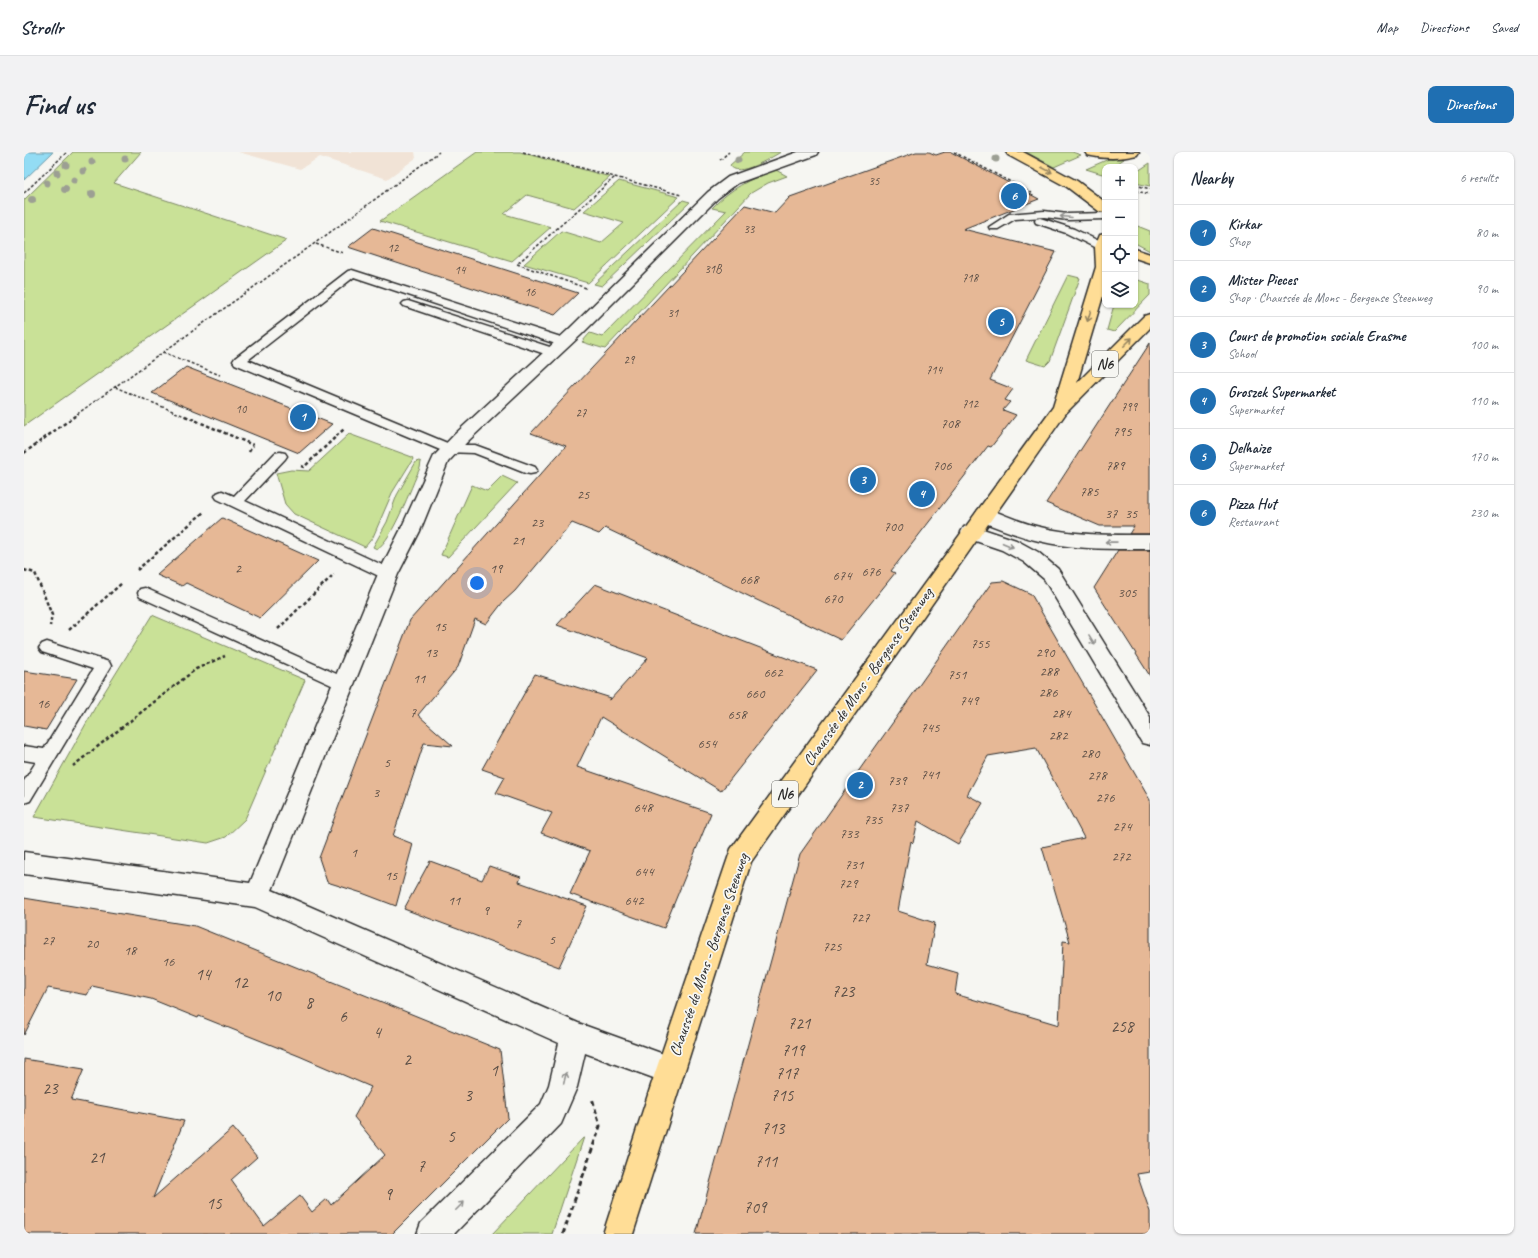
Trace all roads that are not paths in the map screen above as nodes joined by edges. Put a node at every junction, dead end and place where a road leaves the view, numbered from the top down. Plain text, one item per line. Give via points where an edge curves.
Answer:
1 (811, 152) edge
2 (1013, 152) edge
3 (1092, 152) edge
4 (1137, 157) edge
5 (1102, 207) edge
6 (1102, 216) edge
7 (1102, 242) edge
8 (1138, 254) edge
9 (1150, 259) edge
10 (1102, 272) edge
11 (408, 304) dead end
12 (1150, 320) edge
13 (558, 347) junction
14 (1060, 409) junction
15 (450, 450) junction
16 (280, 456) road end
17 (530, 470) dead end
18 (222, 496) road end
19 (236, 503) junction
20 (978, 524) junction
21 (1150, 542) edge
22 (388, 574) junction
23 (145, 594) dead end
24 (48, 648) road end
25 (344, 684) junction
26 (1150, 736) edge
27 (24, 753) edge
28 (49, 758) junction
29 (24, 796) edge
30 (24, 863) edge
31 (257, 896) junction
32 (575, 1036) junction
33 (670, 1070) junction
34 (432, 1234) edge
35 (618, 1234) edge

1 - 13 street via 733,180 713,195
2 -> 5 main road via 1072,184
3 - 4 main road
6 -> 7 lane via 1068,217 1044,214 1013,216 994,227 1024,220 1043,221
8 - 9 main road
10 -> 14 main road, Chaussée de Mons - Bergense Steenweg / N6
11 - 13 lane
14 -> 12 main road, Chaussée de Mons - Bergense Steenweg / N6
13 - 15 street
13 - 15 lane via 352,273 239,361
14 - 20 main road, Chaussée de Mons - Bergense Steenweg / N6
15 - 17 lane via 476,449
15 - 22 street via 440,460 410,531
16 - 19 lane
18 - 19 lane
19 - 22 lane
21 -> 20 street via 1077,541 1020,529
20 -> 26 street via 1009,546 1031,557 1051,574
20 - 33 main road, Chaussée de Mons - Bergense Steenweg / N6 via 740,857
22 - 25 street
23 - 25 lane
24 - 28 lane via 104,666
25 - 31 street
27 - 28 lane
28 - 29 lane
30 - 31 street
31 - 32 street
32 - 33 street
34 -> 32 street via 551,1114 563,1087
33 - 35 main road, Chaussée de Mons - Bergense Steenweg / N6

